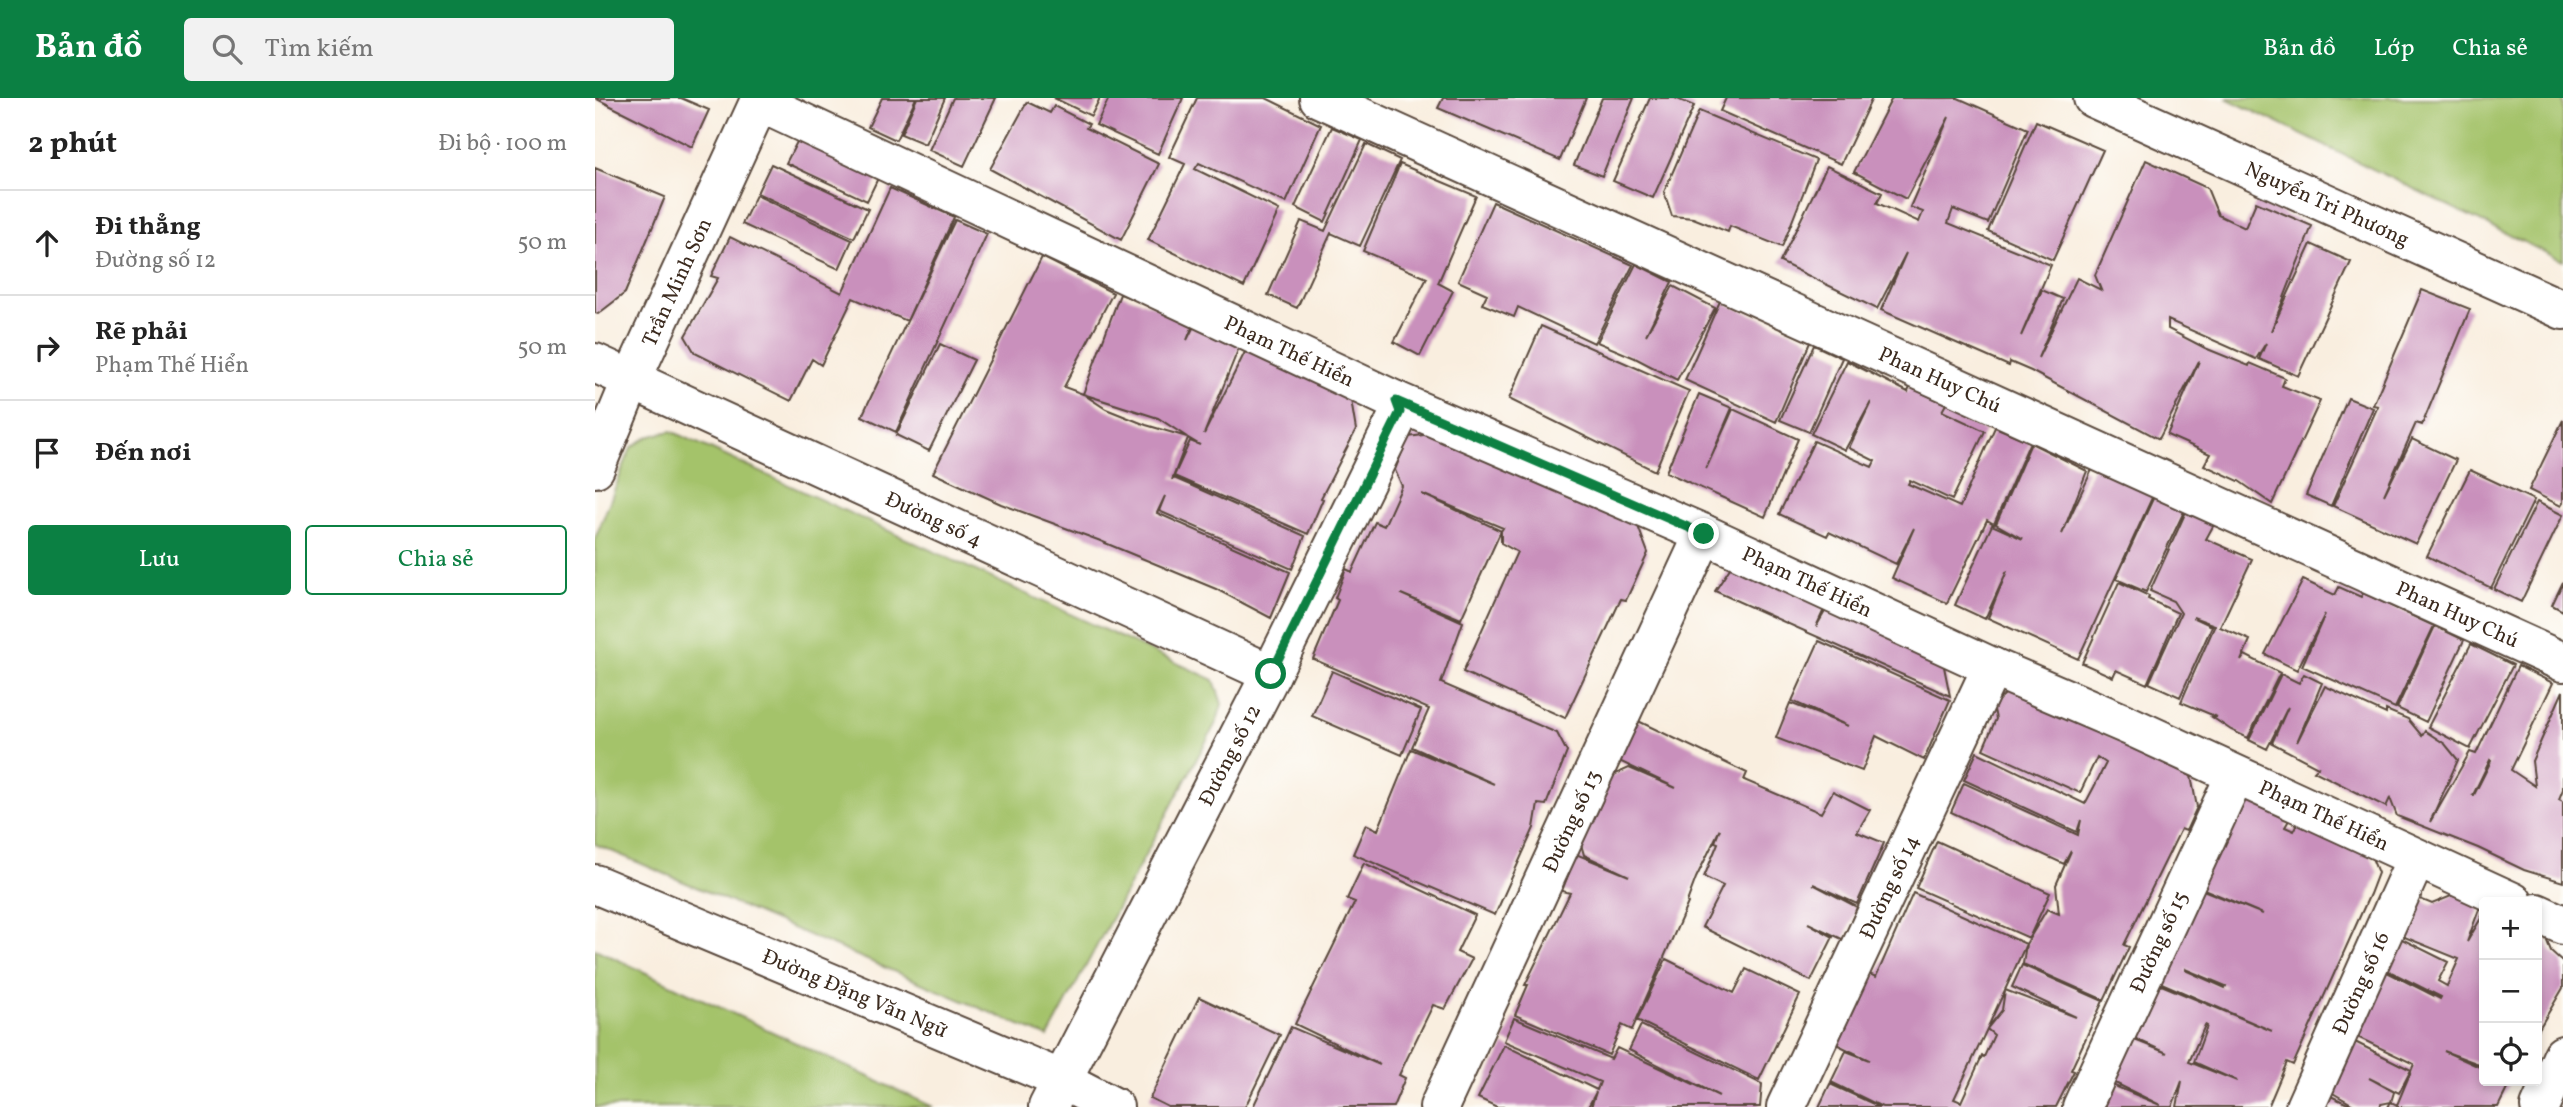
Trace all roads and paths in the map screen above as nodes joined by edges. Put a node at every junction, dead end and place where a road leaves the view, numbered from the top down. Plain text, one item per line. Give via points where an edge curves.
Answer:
1 (1319, 98) edge
2 (2092, 98) edge
3 (760, 100) edge
4 (2563, 310) edge
5 (595, 363) edge
6 (632, 379) junction
7 (1396, 401) junction
8 (595, 468) edge
9 (1704, 534) junction
10 (2563, 662) edge
11 (1992, 667) junction
12 (1271, 674) junction
13 (2235, 776) junction
14 (2416, 859) junction
15 (595, 884) edge
16 (2502, 897) edge
17 (2542, 915) edge
18 (2563, 925) edge
19 (2563, 1055) edge
20 (1054, 1093) edge
21 (1114, 1107) edge
22 (1439, 1107) edge
23 (1786, 1107) edge
24 (2083, 1107) edge
25 (2305, 1107) edge
26 (2540, 1107) edge

1 - 10 street, Phan Huy Chú
2 - 4 street, Nguyển Tri Phương
3 - 6 street, Trần Minh Sơn
3 - 7 street, Phạm Thế Hiển
5 - 6 street, Đường số 4
6 - 8 street, Trần Minh Sơn
6 - 12 street, Đường số 4
7 - 9 street, Phạm Thế Hiển
7 - 12 street, Đường số 12 via 1400,412
9 - 11 street, Phạm Thế Hiển
9 - 22 street, Đường số 13
11 - 13 street, Phạm Thế Hiển
11 - 23 street, Đường số 14
12 - 20 street, Đường số 12
13 - 14 street, Phạm Thế Hiển
13 - 24 street, Đường số 15
14 - 16 street, Phạm Thế Hiển
14 - 25 street, Đường số 16
15 - 20 street, Đường Đặng Văn Ngữ
17 - 18 street
19 - 26 street
20 - 21 street, Đường Đặng Văn Ngữ

